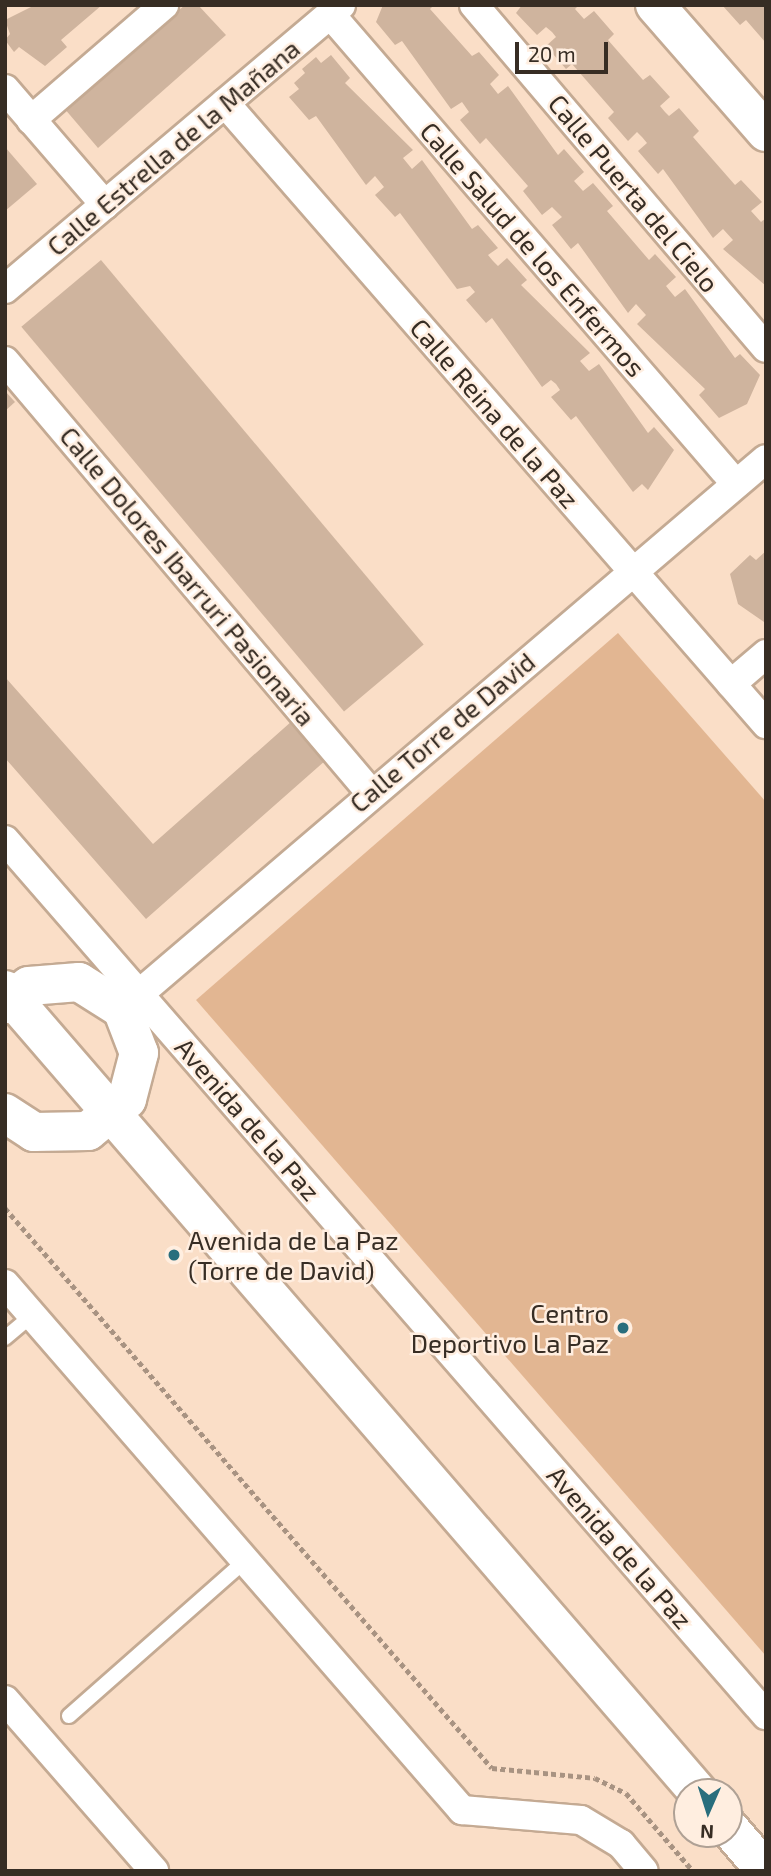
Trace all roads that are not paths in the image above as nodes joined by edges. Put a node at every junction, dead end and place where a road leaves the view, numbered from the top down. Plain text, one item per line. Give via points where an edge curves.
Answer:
1 (164, 5) edge
2 (474, 5) edge
3 (655, 5) edge
4 (335, 10) edge
5 (5, 89) edge
6 (225, 103) junction
7 (31, 120) junction
8 (766, 132) edge
9 (105, 205) junction
10 (5, 289) edge
11 (766, 348) edge
12 (5, 361) edge
13 (766, 459) edge
14 (736, 484) junction
15 (633, 571) junction
16 (766, 654) edge
17 (731, 684) junction
18 (766, 724) edge
19 (370, 792) junction
20 (5, 840) edge
21 (7, 997) edge
22 (130, 1001) junction
23 (114, 1115) junction
24 (15, 1129) edge
25 (5, 1284) edge
26 (32, 1315) junction
27 (5, 1338) edge
28 (246, 1561) junction
29 (5, 1700) edge
30 (766, 1715) edge
31 (69, 1716) dead end
32 (686, 1778) edge
33 (743, 1845) edge
34 (153, 1871) edge
35 (644, 1871) edge
36 (765, 1871) edge

1 - 7 street
2 - 11 street, Calle Puerta del Cielo
3 - 8 main road
4 - 6 street, Calle Estrella de la Mañana
4 - 14 street, Calle Salud de los Enfermos
5 - 7 street
6 - 9 street, Calle Estrella de la Mañana
6 - 15 street, Calle Reina de la Paz
7 - 9 street
9 - 10 street, Calle Estrella de la Mañana
12 - 19 street, Calle Dolores Ibarruri Pasionaria
13 - 14 street, Calle Torre de David
14 - 15 street, Calle Torre de David
15 - 17 street, Calle Reina de la Paz
15 - 19 street, Calle Torre de David
16 - 17 street
17 - 18 street, Calle Reina de la Paz
19 - 22 street, Calle Torre de David
20 - 22 street, Avenida de la Paz
21 - 22 main road via 54,979 79,982
21 - 23 main road
22 - 23 main road via 139,1053 137,1077
22 - 30 street, Avenida de la Paz
23 - 24 main road via 88,1131
23 - 32 main road
25 - 26 street
26 - 27 lane
26 - 28 street
28 - 31 lane
28 - 35 street via 462,1810 581,1820 621,1844
29 - 34 street
33 - 36 main road

